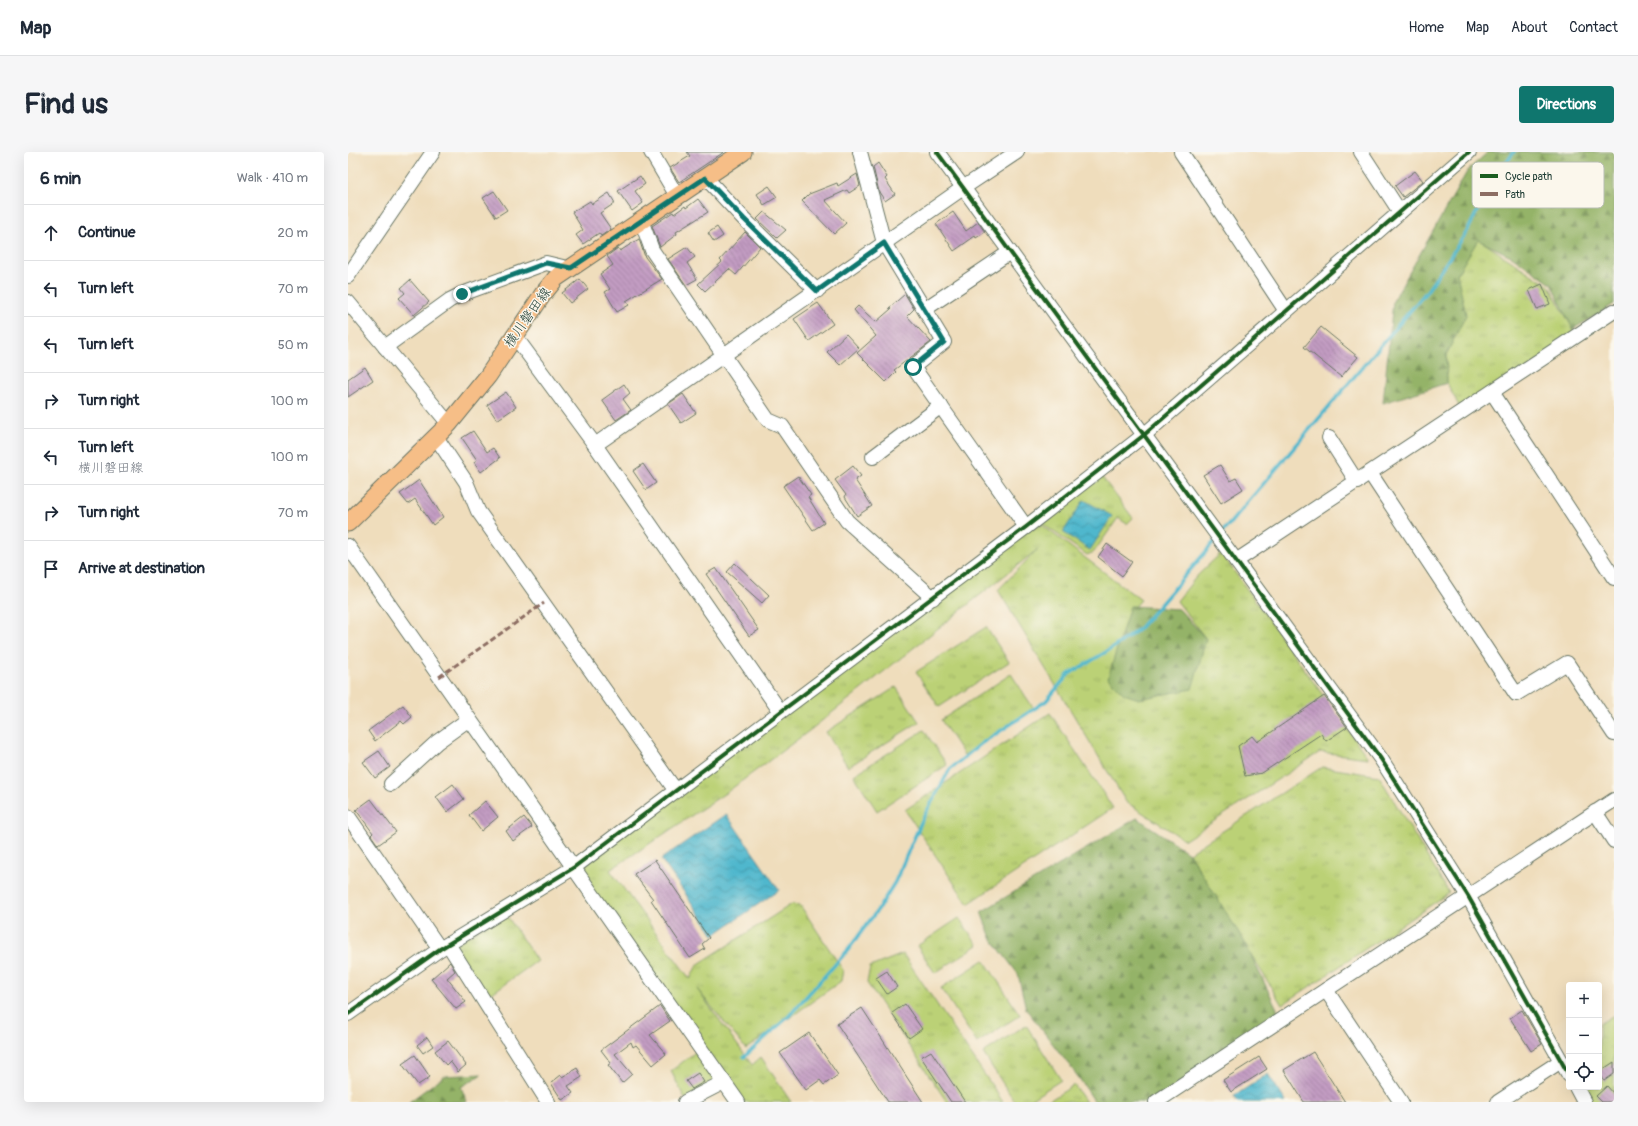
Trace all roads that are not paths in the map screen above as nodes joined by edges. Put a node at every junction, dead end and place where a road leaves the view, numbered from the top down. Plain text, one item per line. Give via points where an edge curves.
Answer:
1 (433, 152) edge
2 (651, 152) edge
3 (743, 152) edge
4 (860, 152) edge
5 (937, 152) edge
6 (1017, 152) edge
7 (1181, 152) edge
8 (1361, 152) edge
9 (1469, 152) edge
10 (705, 178) junction
11 (963, 188) junction
12 (677, 196) junction
13 (1400, 212) junction
14 (641, 220) junction
15 (884, 243) junction
16 (1010, 252) junction
17 (571, 268) junction
18 (348, 276) edge
19 (817, 291) junction
20 (348, 302) edge
21 (925, 310) junction
22 (1286, 311) junction
23 (1614, 311) edge
24 (514, 335) junction
25 (385, 347) junction
26 (723, 356) junction
27 (1492, 392) junction
28 (941, 406) junction
29 (449, 424) junction
30 (1144, 435) junction
31 (436, 437) junction
32 (1329, 438) dead end
33 (595, 445) junction
34 (873, 457) dead end
35 (1370, 473) junction
36 (1357, 482) junction
37 (348, 523) edge
38 (1026, 527) junction
39 (348, 546) edge
40 (1236, 561) junction
41 (1614, 578) edge
42 (932, 598) junction
43 (780, 711) junction
44 (469, 719) junction
45 (1614, 734) edge
46 (391, 784) dead end
47 (676, 791) junction
48 (1614, 800) edge
49 (1595, 812) junction
50 (348, 816) edge
51 (1614, 841) edge
52 (573, 868) junction
53 (1468, 896) junction
54 (444, 946) junction
55 (1326, 990) junction
56 (348, 1014) edge
57 (1561, 1061) junction
58 (1566, 1070) edge
59 (724, 1082) junction
60 (1578, 1090) edge
61 (548, 1102) edge
62 (685, 1102) edge
63 (738, 1102) edge
64 (1156, 1102) edge
65 (1401, 1102) edge
66 (1498, 1102) edge
67 (1584, 1102) edge

1 - 18 street
2 - 12 street
3 - 10 main road, 横川磐田線
4 - 15 street
5 - 11 street
6 - 11 street
7 - 22 street
8 - 13 street
9 - 13 street
10 - 12 main road, 横川磐田線
10 - 19 street
11 - 15 street
11 - 16 street
12 - 14 main road, 横川磐田線
13 - 22 street
14 - 17 main road, 横川磐田線
14 - 26 street via 652,250
15 - 19 street
15 - 21 street
16 - 21 street
16 - 30 street
17 - 24 main road, 横川磐田線 via 556,278
17 - 25 street via 546,263 462,294
19 - 26 street
20 - 25 street
21 - 28 street via 944,342 913,367
22 - 30 street
23 - 27 street
24 - 29 main road, 横川磐田線 via 488,376
24 - 33 street
25 - 29 street
26 - 33 street
26 - 42 street via 768,420 782,426 847,521
27 - 35 street
27 - 41 street
28 - 34 street
28 - 38 street
29 - 31 main road, 横川磐田線
30 - 38 street
30 - 40 street
31 - 37 main road, 横川磐田線
31 - 47 street via 466,482 478,511
32 - 36 street
33 - 43 street
35 - 36 street
35 - 45 street via 1516,694 1567,663
36 - 40 street
38 - 42 street
39 - 44 street
40 - 53 street via 1381,759
42 - 43 street
43 - 47 street
44 - 46 street via 437,742
44 - 52 street
47 - 52 street
48 - 49 street
49 - 51 street
49 - 53 street
50 - 54 street
52 - 54 street
52 - 59 street
53 - 55 street
53 - 57 street
54 - 56 street
54 - 61 street
55 - 64 street
55 - 65 street
57 - 58 street
57 - 66 street
59 - 62 street
59 - 63 street
60 - 67 street

